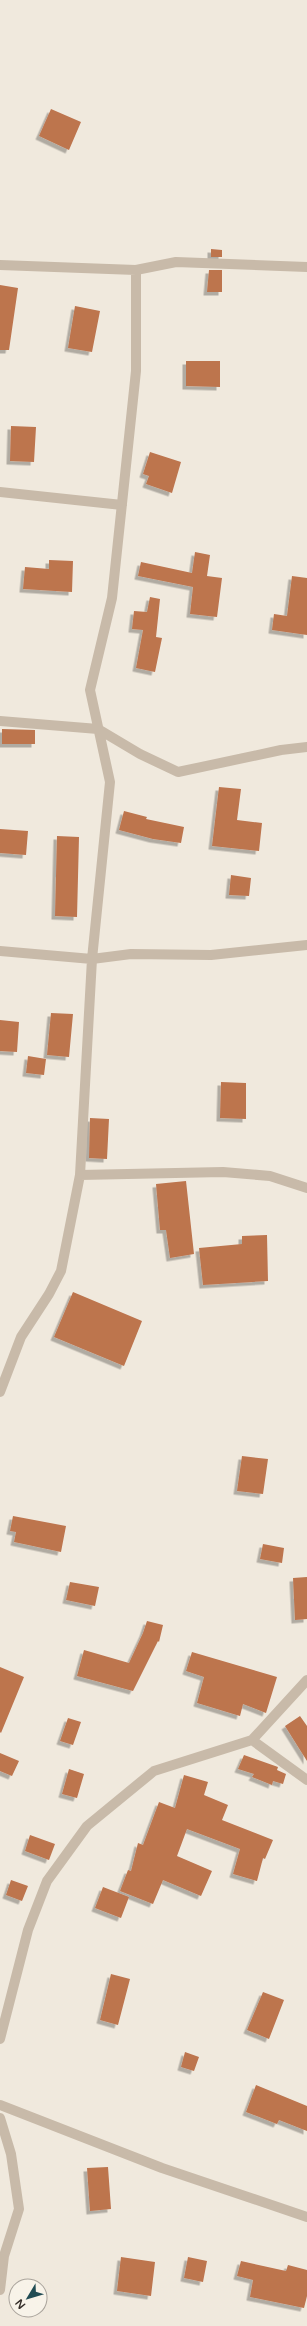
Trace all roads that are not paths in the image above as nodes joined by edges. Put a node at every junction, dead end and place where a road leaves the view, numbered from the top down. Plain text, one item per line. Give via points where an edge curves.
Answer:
1 (0, 265) edge
2 (307, 266) edge
3 (136, 270) junction
4 (0, 492) edge
5 (122, 505) junction
6 (0, 721) edge
7 (98, 729) junction
8 (307, 747) edge
9 (307, 945) edge
10 (0, 951) edge
11 (92, 960) junction
12 (80, 1175) junction
13 (307, 1188) edge
14 (0, 1392) edge
15 (307, 1680) edge
16 (252, 1740) junction
17 (307, 1780) edge
18 (0, 2039) edge
19 (0, 2105) edge
20 (0, 2118) edge
21 (307, 2216) edge
22 (2, 2256) edge
23 (0, 2290) edge

1 - 3 street
2 - 3 street via 176,262
3 - 5 street via 136,370
4 - 5 street
5 - 7 street via 112,598 90,690
6 - 7 street
7 - 8 street via 140,754 178,772 281,750
7 - 11 street via 110,782
9 - 11 street via 211,955 131,954
10 - 11 street
11 - 12 street
12 - 13 street via 223,1172 270,1176
12 - 14 street via 61,1271 21,1336
15 - 16 street
16 - 17 street
16 - 18 street via 154,1771 86,1826 47,1881 28,1930
19 - 21 street via 162,2168
20 - 22 street via 12,2154 19,2209
22 - 23 street

